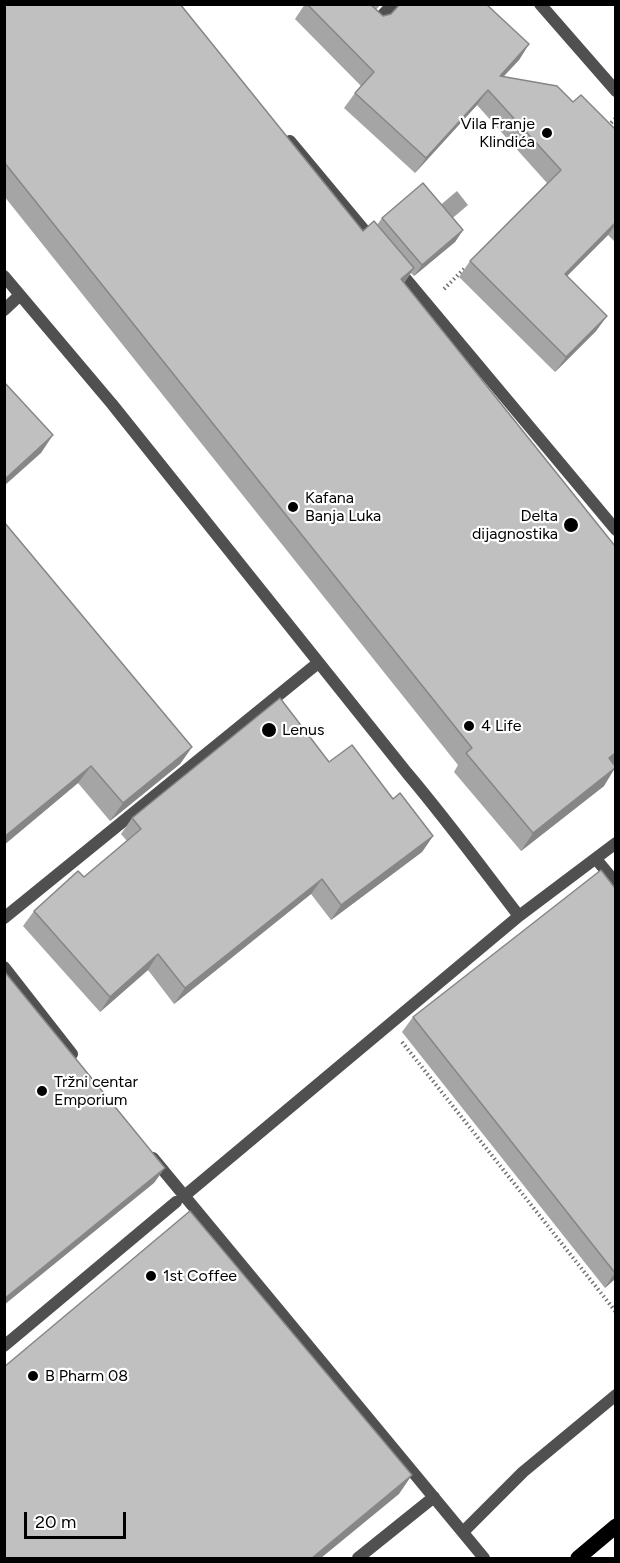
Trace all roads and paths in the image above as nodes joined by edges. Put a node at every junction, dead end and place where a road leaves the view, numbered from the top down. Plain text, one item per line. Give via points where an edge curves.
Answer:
1 (354, 4) edge
2 (393, 4) edge
3 (540, 4) edge
4 (615, 91) edge
5 (615, 118) edge
6 (607, 126) edge
7 (282, 132) edge
8 (469, 264) edge
9 (4, 276) edge
10 (445, 288) dead end
11 (20, 295) junction
12 (4, 310) edge
13 (615, 530) edge
14 (318, 663) junction
15 (615, 843) edge
16 (596, 859) junction
17 (615, 883) edge
18 (519, 916) junction
19 (4, 918) edge
20 (4, 967) edge
21 (388, 1025) junction
22 (78, 1062) edge
23 (142, 1145) edge
24 (180, 1200) junction
25 (615, 1312) edge
26 (4, 1346) edge
27 (615, 1395) edge
28 (434, 1497) junction
29 (615, 1526) edge
30 (463, 1532) junction
31 (358, 1558) edge
32 (484, 1558) edge
33 (578, 1558) edge

1 - 2 street via 374,24
3 - 4 street
5 - 6 path
7 - 13 street
8 - 10 path
9 - 11 street
11 - 12 street
11 - 14 street
14 - 18 street
14 - 19 street
15 - 16 street
16 - 17 street
16 - 18 street
18 - 21 street
20 - 22 street
21 - 24 street
21 - 25 path
23 - 24 street
24 - 26 street
24 - 28 street
27 - 30 street via 523,1472
28 - 30 street
28 - 31 street
29 - 33 main road
30 - 32 street

